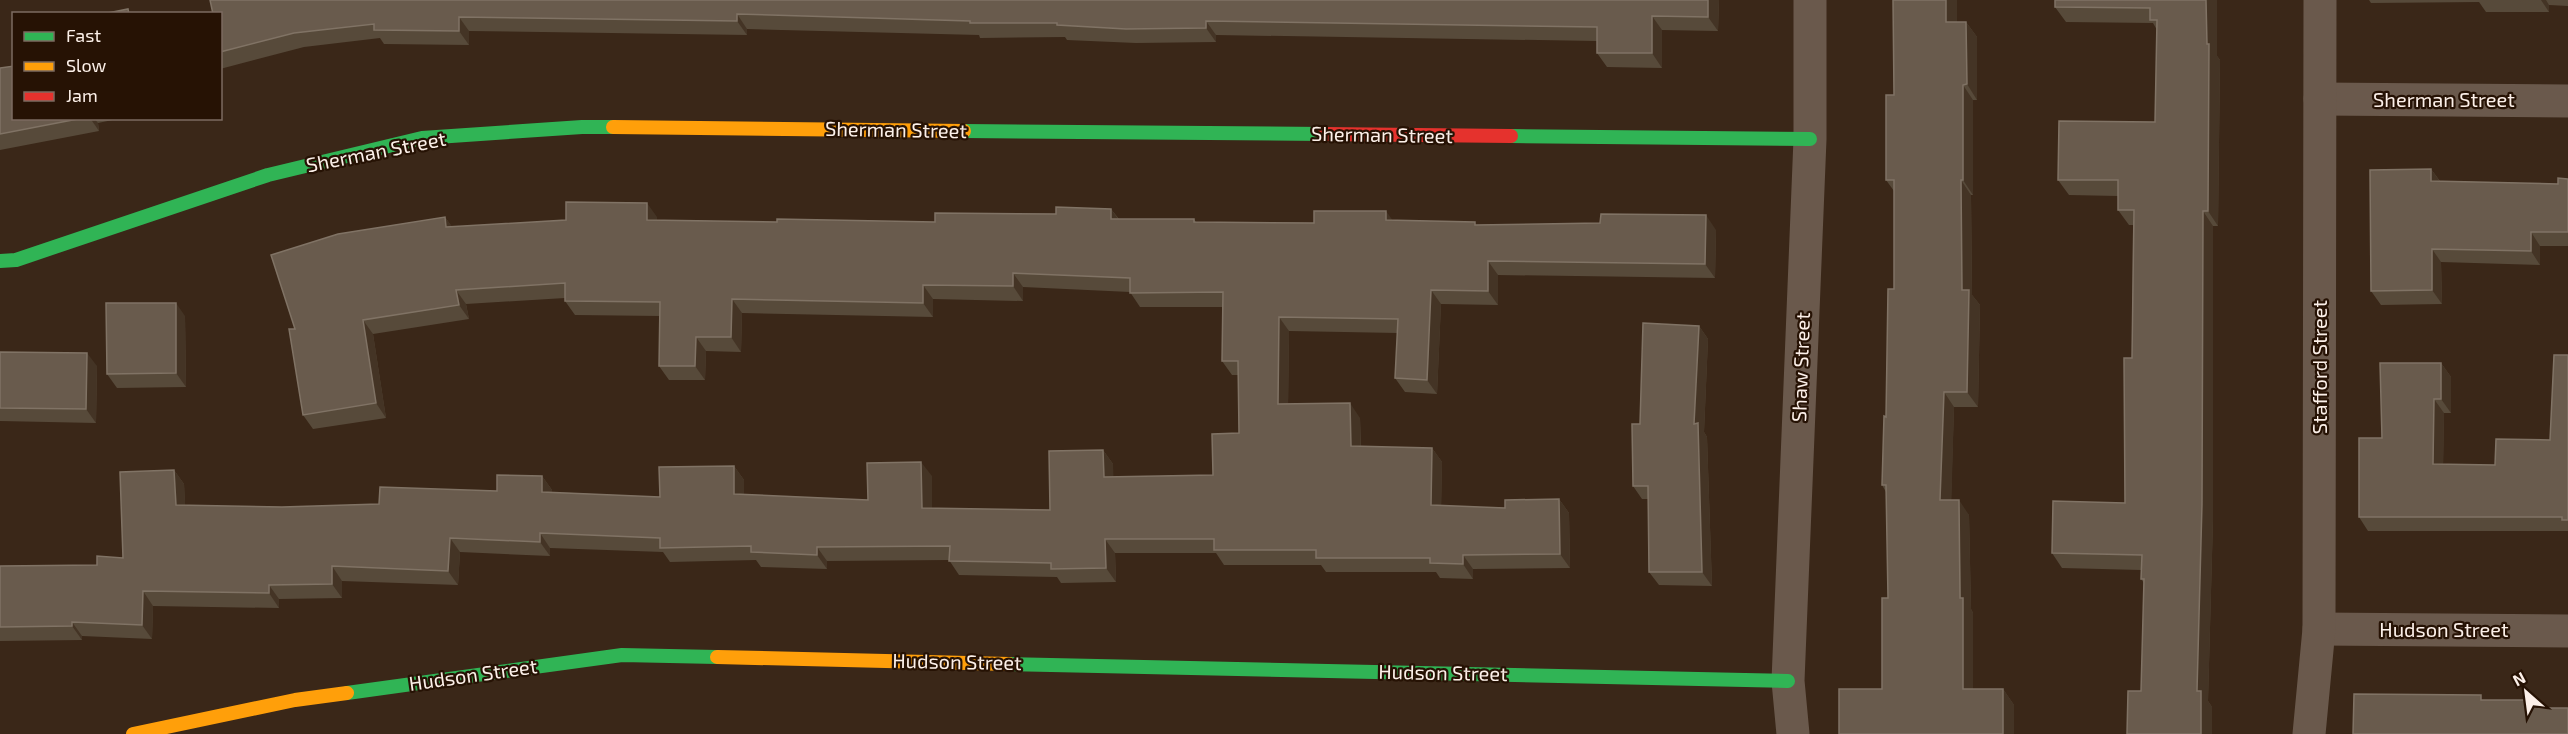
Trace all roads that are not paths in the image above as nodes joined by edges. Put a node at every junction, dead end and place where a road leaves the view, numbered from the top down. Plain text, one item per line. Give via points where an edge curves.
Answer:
1 (1810, 0) edge
2 (2320, 0) edge
3 (2320, 99) junction
4 (2568, 101) edge
5 (1810, 139) junction
6 (0, 261) edge
7 (2319, 629) junction
8 (2568, 631) edge
9 (1788, 681) junction
10 (133, 734) edge
11 (1793, 734) edge
12 (2309, 734) edge

1 - 5 street, Shaw Street
2 - 3 street, Stafford Street
3 - 4 street, Sherman Street
3 - 7 street, Stafford Street
5 - 6 street, Sherman Street via 559,129 422,138 268,175 15,260
5 - 9 street, Shaw Street
7 - 8 street, Hudson Street
7 - 12 street, Stafford Street
9 - 10 street, Hudson Street via 622,655 295,700
9 - 11 street, Shaw Street

